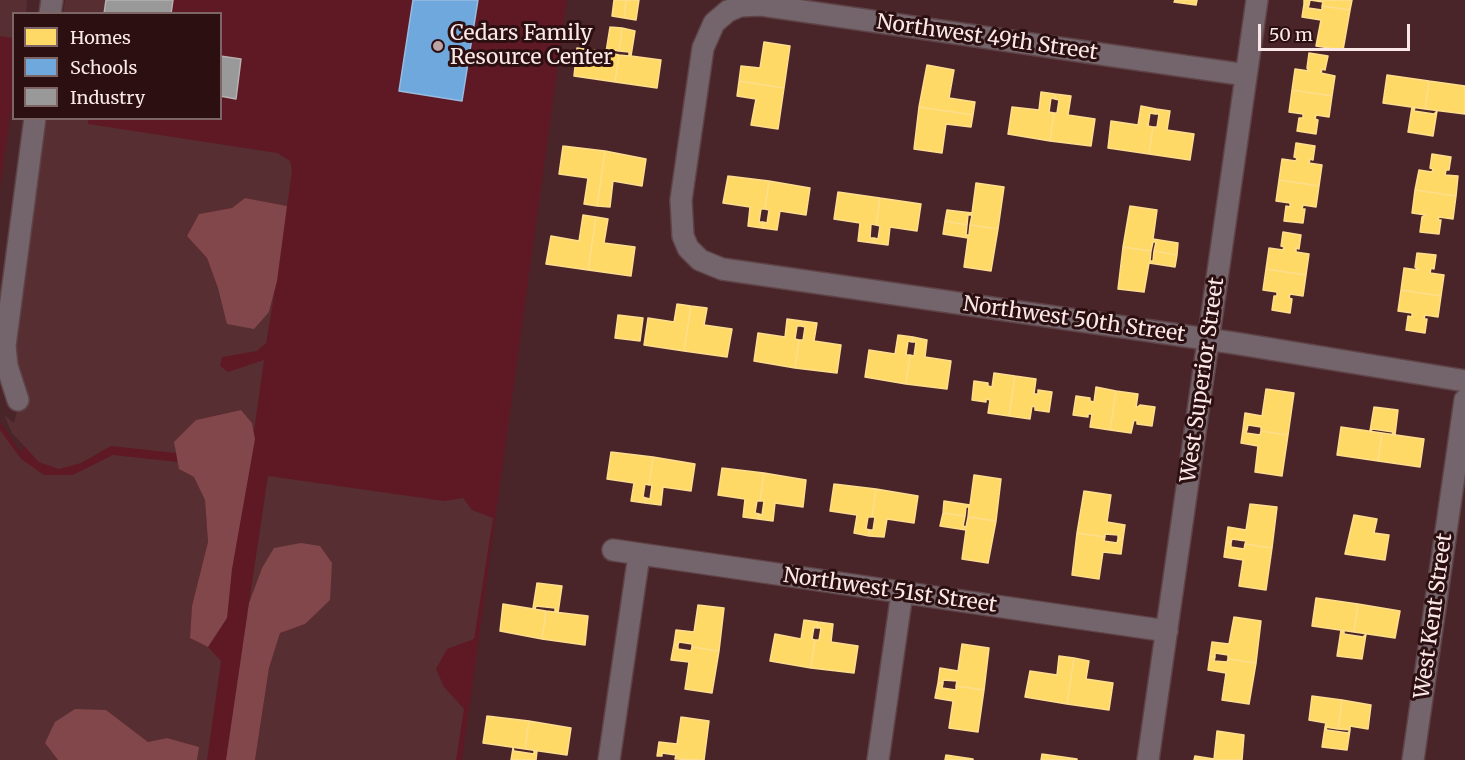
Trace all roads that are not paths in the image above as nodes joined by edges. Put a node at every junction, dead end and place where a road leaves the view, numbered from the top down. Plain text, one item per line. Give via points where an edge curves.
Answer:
1 (1257, 0) edge
2 (1246, 75) junction
3 (35, 120) edge
4 (688, 248) joint
5 (1208, 339) junction
6 (1465, 381) edge
7 (18, 400) dead end
8 (1465, 400) edge
9 (613, 550) dead end
10 (639, 555) junction
11 (902, 593) junction
12 (1167, 631) junction
13 (609, 760) edge
14 (878, 760) edge
15 (1148, 760) edge
16 (1413, 760) edge

1 - 2 street, West Superior Street
2 - 4 street, Northwest 49th Street via 761,5 740,6 728,11 711,28 703,48 681,200 681,225
2 - 5 street, West Superior Street
3 - 7 street via 5,345 9,375
4 - 5 street, Northwest 50th Street via 700,260 722,269
5 - 6 street, Northwest 50th Street
5 - 12 street, West Superior Street
8 - 16 street, West Kent Street
9 - 10 street, Northwest 51st Street
10 - 11 street, Northwest 51st Street
10 - 13 street
11 - 12 street, Northwest 51st Street
11 - 14 street
12 - 15 street, West Superior Street

